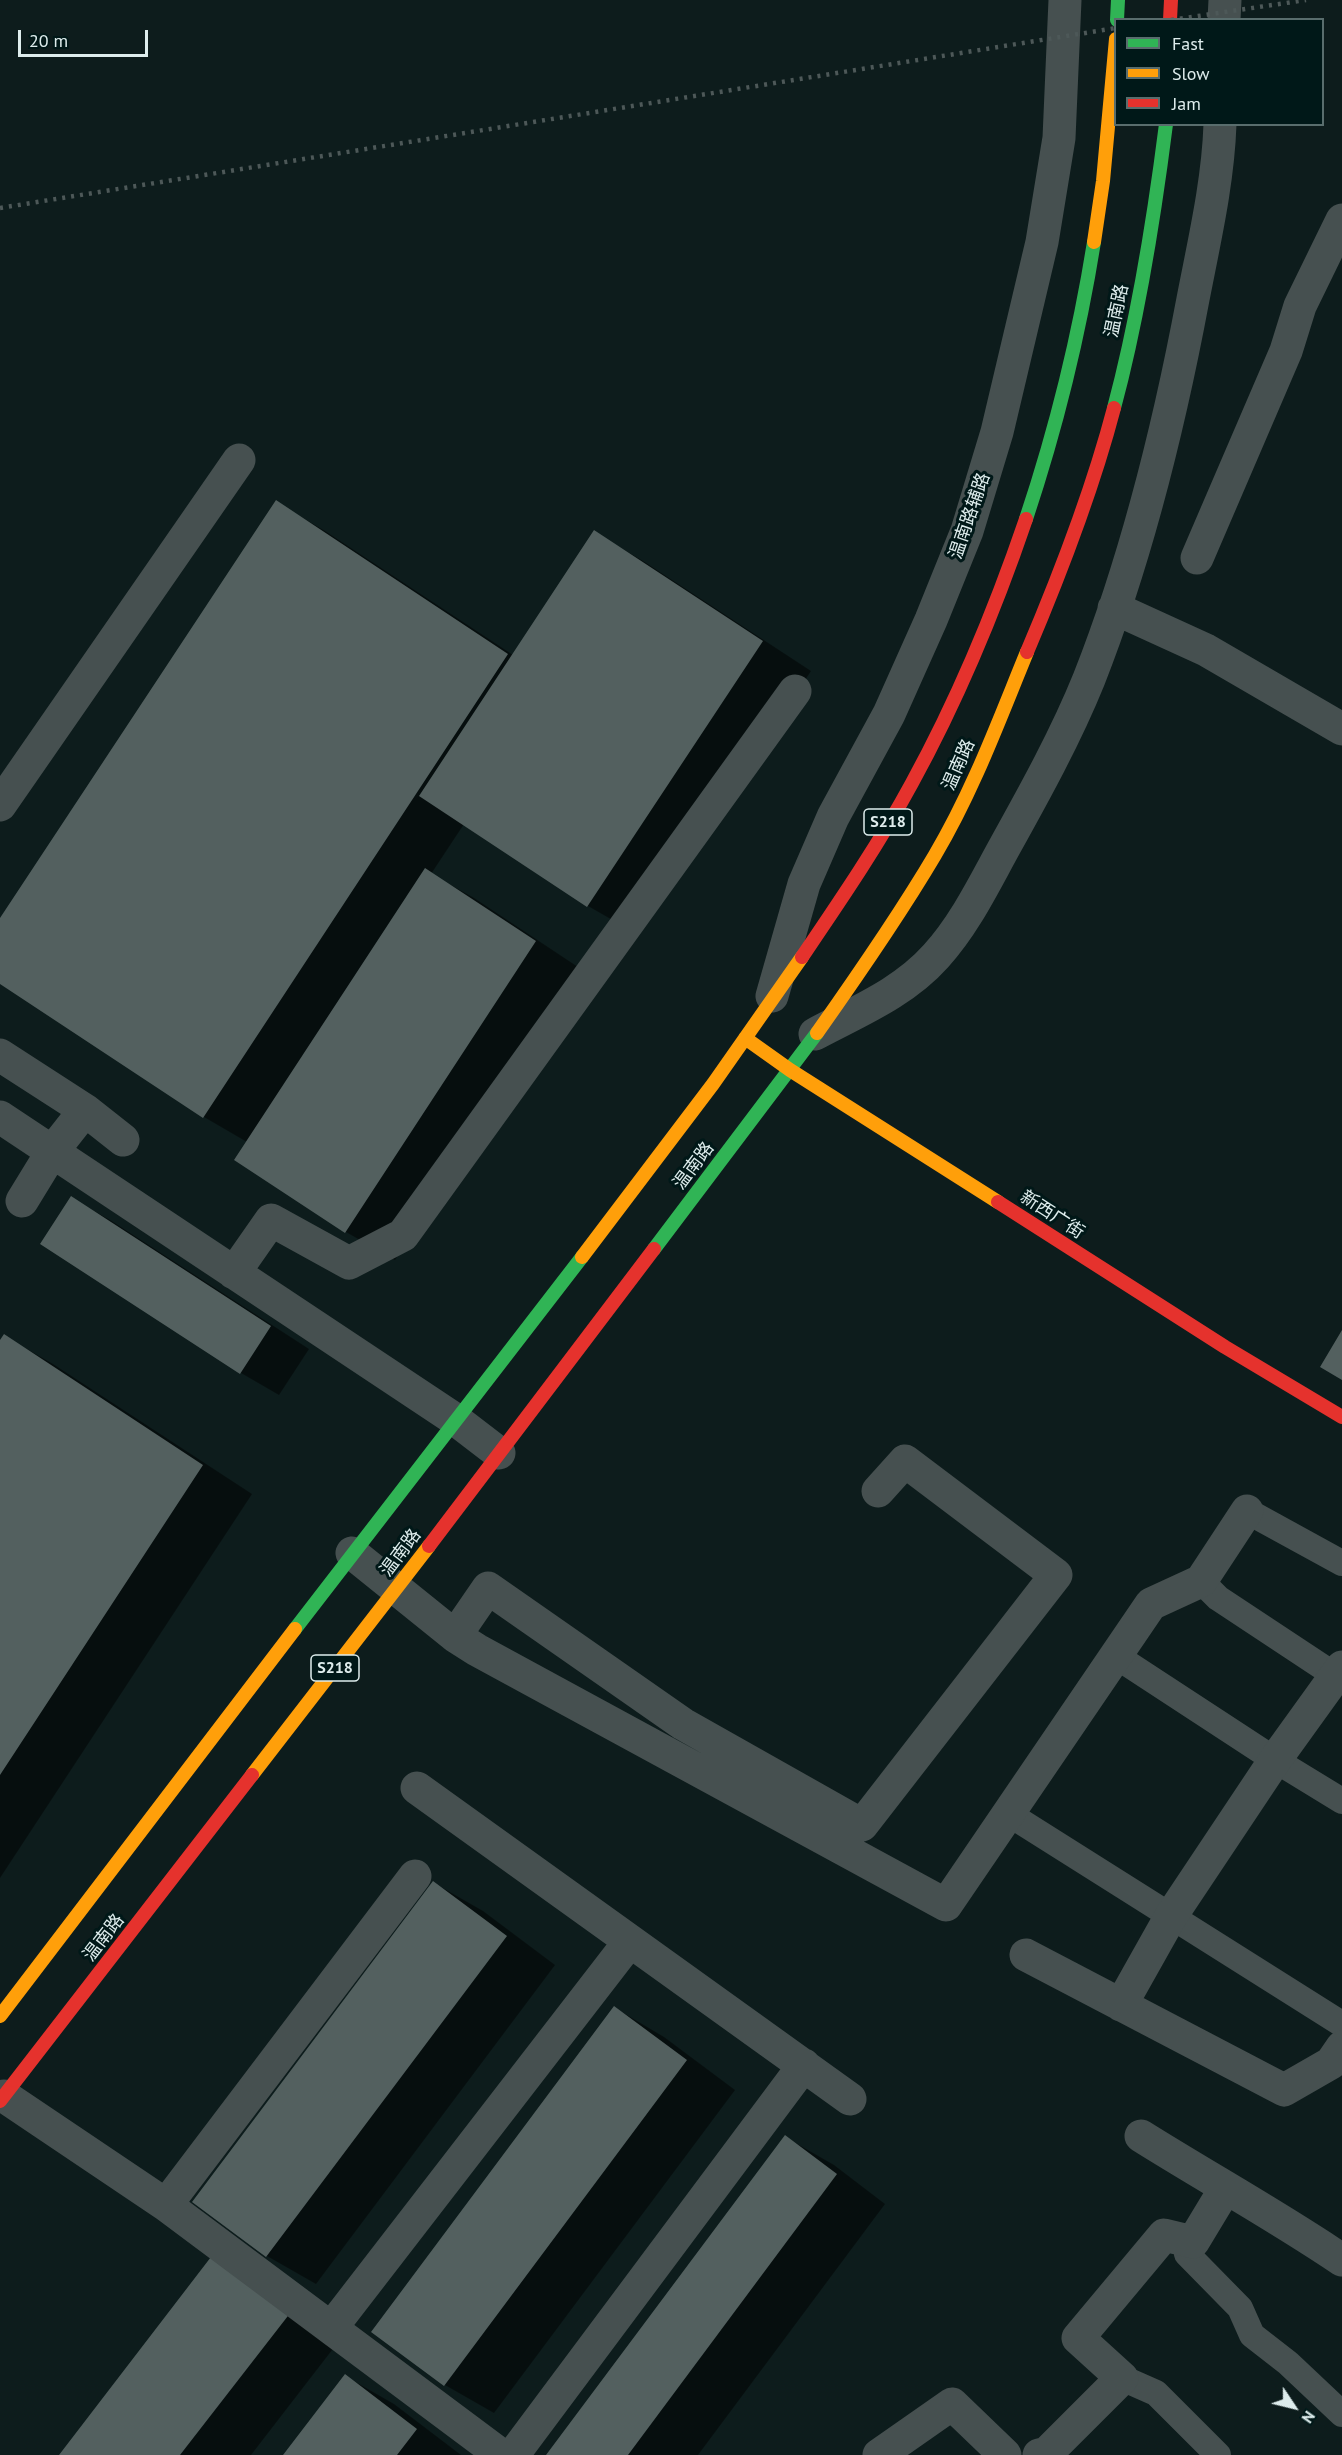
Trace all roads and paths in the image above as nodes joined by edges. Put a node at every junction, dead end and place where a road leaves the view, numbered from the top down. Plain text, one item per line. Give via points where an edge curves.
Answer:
1 (1065, 0) edge
2 (1118, 0) edge
3 (1171, 0) edge
4 (1224, 0) edge
5 (1117, 18) edge
6 (1170, 18) edge
7 (1224, 18) edge
8 (1114, 60) edge
9 (1166, 126) edge
10 (1220, 126) edge
11 (1342, 220) edge
12 (239, 460) dead end
13 (1197, 558) dead end
14 (1114, 608) junction
15 (795, 692) dead end
16 (1342, 729) edge
17 (0, 805) edge
18 (770, 1003) junction
19 (815, 1034) junction
20 (745, 1038) junction
21 (0, 1055) edge
22 (790, 1070) junction
23 (85, 1110) junction
24 (0, 1117) edge
25 (123, 1140) dead end
26 (52, 1152) junction
27 (22, 1200) dead end
28 (234, 1273) junction
29 (1342, 1417) edge
30 (456, 1420) junction
31 (500, 1453) junction
32 (878, 1491) dead end
33 (1247, 1511) joint
34 (352, 1554) junction
35 (1342, 1563) edge
36 (1201, 1581) junction
37 (396, 1589) junction
38 (455, 1636) junction
39 (1116, 1656) junction
40 (1340, 1674) edge
41 (1275, 1760) junction
42 (417, 1788) dead end
43 (1342, 1801) edge
44 (1008, 1814) junction
45 (416, 1876) dead end
46 (1171, 1916) junction
47 (630, 1941) junction
48 (1026, 1954) dead end
49 (1121, 2005) junction
50 (0, 2016) edge
51 (1342, 2024) edge
52 (1338, 2060) edge
53 (804, 2065) junction
54 (2, 2098) edge
55 (850, 2098) dead end
56 (1141, 2136) dead end
57 (1225, 2189) junction
58 (166, 2205) junction
59 (1193, 2242) junction
60 (1342, 2260) edge
61 (332, 2327) junction
62 (1122, 2378) junction
63 (1342, 2414) edge
64 (1045, 2454) edge
65 (501, 2455) edge
66 (513, 2455) edge
67 (879, 2455) edge
68 (1005, 2455) edge
69 (1218, 2455) edge

1 - 18 street, 温南路辅路 via 1059,138 1041,242 998,432 931,621 889,714 833,817 804,884
2 - 5 main road
3 - 6 main road
4 - 7 street
8 - 18 main road, 温南路 / S218 via 1102,186 1087,285 1035,492 1002,584 927,754 846,892
9 - 19 main road, 温南路 / S218 via 1145,267 1119,390 1101,459 1063,566 973,782 936,854 855,981
10 - 14 street via 1183,347 1144,512
11 - 13 street via 1300,306 1286,351
12 - 17 street
14 - 16 street via 1206,650
14 - 19 street via 1058,746 961,926 904,987
15 - 28 street via 403,1235 349,1263 271,1220
18 - 20 main road, 温南路 / S218
19 - 22 main road, 温南路 / S218
20 - 22 main road, 新西广街
20 - 30 main road, 温南路 / S218 via 629,1198
21 - 23 street
22 - 29 main road, 新西广街 via 1225,1347
22 - 31 main road, 温南路 / S218
23 - 25 street
23 - 26 street
24 - 26 street
26 - 27 street
26 - 28 street
28 - 30 street
30 - 31 street
30 - 34 main road, 温南路 / S218
31 - 37 main road, 温南路 / S218
32 - 38 street via 906,1461 1056,1575 862,1825 683,1724 488,1588
33 - 35 lane
33 - 36 street
34 - 37 street
34 - 50 main road, 温南路 / S218
36 - 39 street via 1151,1604
36 - 40 lane via 1218,1598
37 - 38 street
37 - 54 main road, 温南路 / S218
38 - 44 street via 946,1905
39 - 41 lane
39 - 44 street
40 - 41 street
41 - 43 lane
41 - 46 street
42 - 47 street
44 - 46 lane
45 - 58 street
46 - 49 street
46 - 51 lane
47 - 53 street
47 - 61 street
48 - 49 street
49 - 52 street via 1284,2090
53 - 55 street
53 - 66 street
54 - 58 street
56 - 57 street
57 - 59 street
57 - 60 street
58 - 61 street
59 - 62 street via 1164,2235 1078,2338
59 - 63 lane via 1187,2254 1240,2308 1252,2335
61 - 65 street
62 - 64 street
62 - 69 lane via 1156,2393
67 - 68 street via 952,2404

